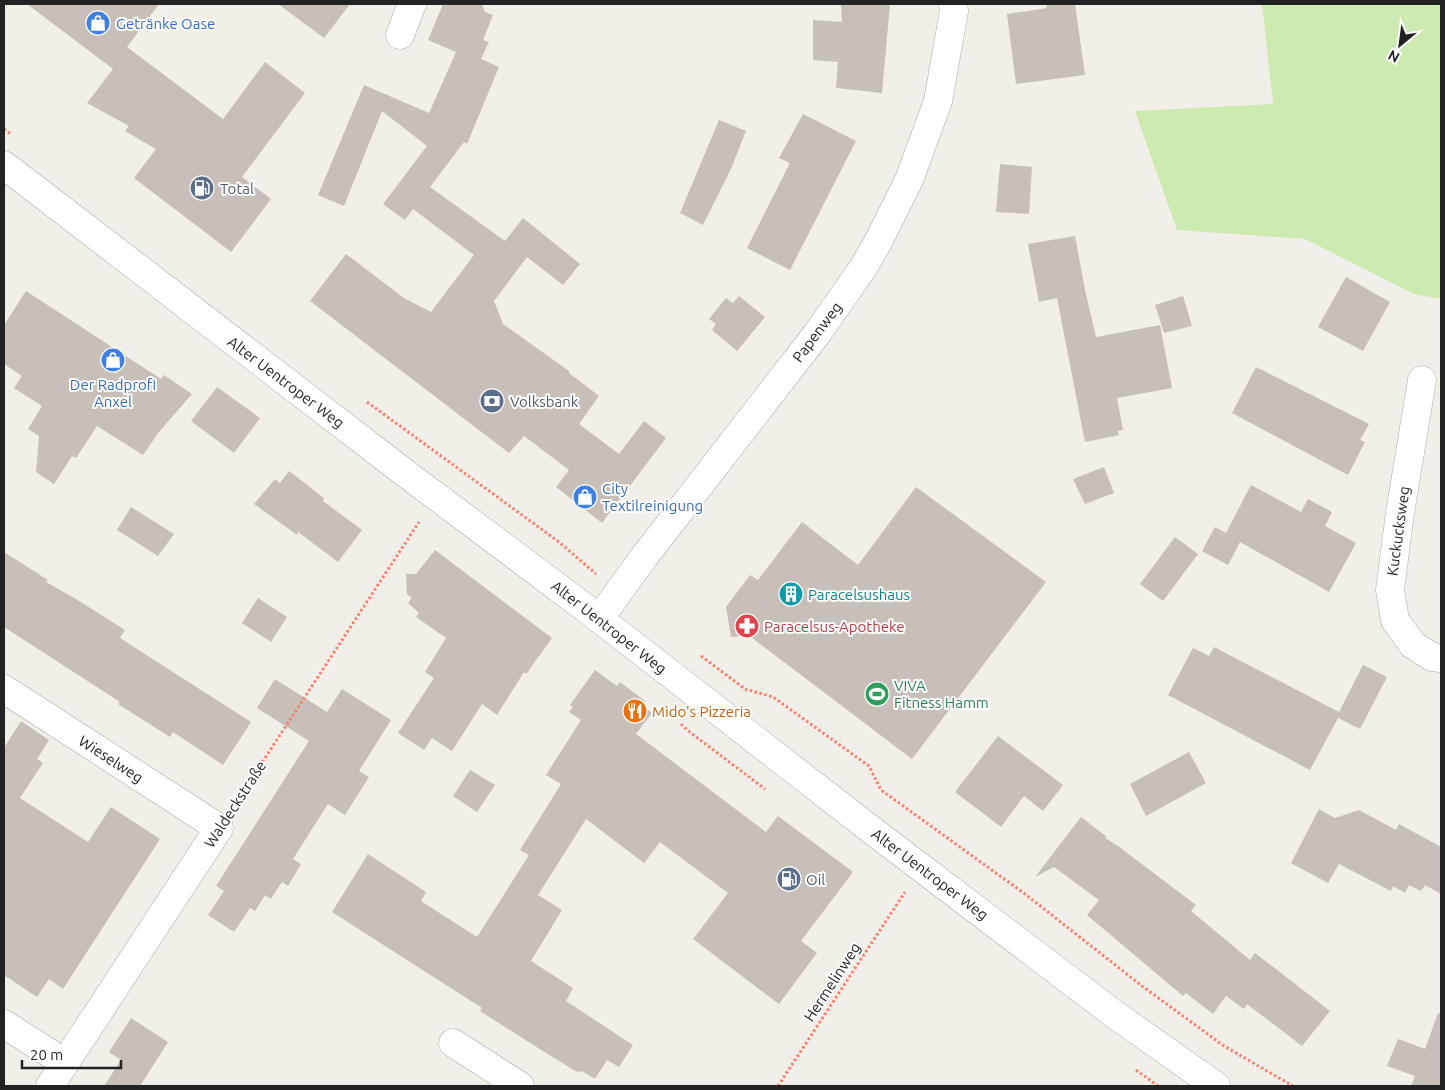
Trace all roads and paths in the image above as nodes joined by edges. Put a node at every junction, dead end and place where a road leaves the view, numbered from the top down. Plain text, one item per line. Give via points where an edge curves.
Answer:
1 (412, 4) edge
2 (953, 4) edge
3 (400, 35) dead end
4 (4, 129) edge
5 (20, 140) dead end
6 (4, 165) edge
7 (1422, 380) dead end
8 (366, 401) dead end
9 (419, 522) dead end
10 (618, 593) junction
11 (599, 619) junction
12 (698, 653) dead end
13 (1441, 658) edge
14 (4, 689) edge
15 (219, 828) junction
16 (906, 890) dead end
17 (4, 1024) edge
18 (454, 1042) dead end
19 (65, 1063) junction
20 (50, 1086) edge
21 (520, 1086) edge
22 (778, 1086) edge
23 (1216, 1086) edge
24 (1293, 1086) edge

1 - 3 street
2 - 10 street, Papenweg via 938,100 909,180 878,242 816,335
4 - 5 path
6 - 11 street, Alter Uentroper Weg
7 - 13 street, Kuckucksweg via 1390,590 1396,620 1413,646 1432,657
8 - 10 path via 560,542
9 - 15 path, Waldeckstraße
10 - 11 street, Papenweg
11 - 23 street, Alter Uentroper Weg via 878,836 1114,1014
12 - 24 path via 745,689 774,697 861,760 869,766 881,790 1025,894 1224,1046
14 - 15 street, Wieselweg
15 - 19 street, Waldeckstraße
16 - 22 path, Hermelinweg
17 - 19 street
18 - 21 street
19 - 20 street, Waldeckstraße

